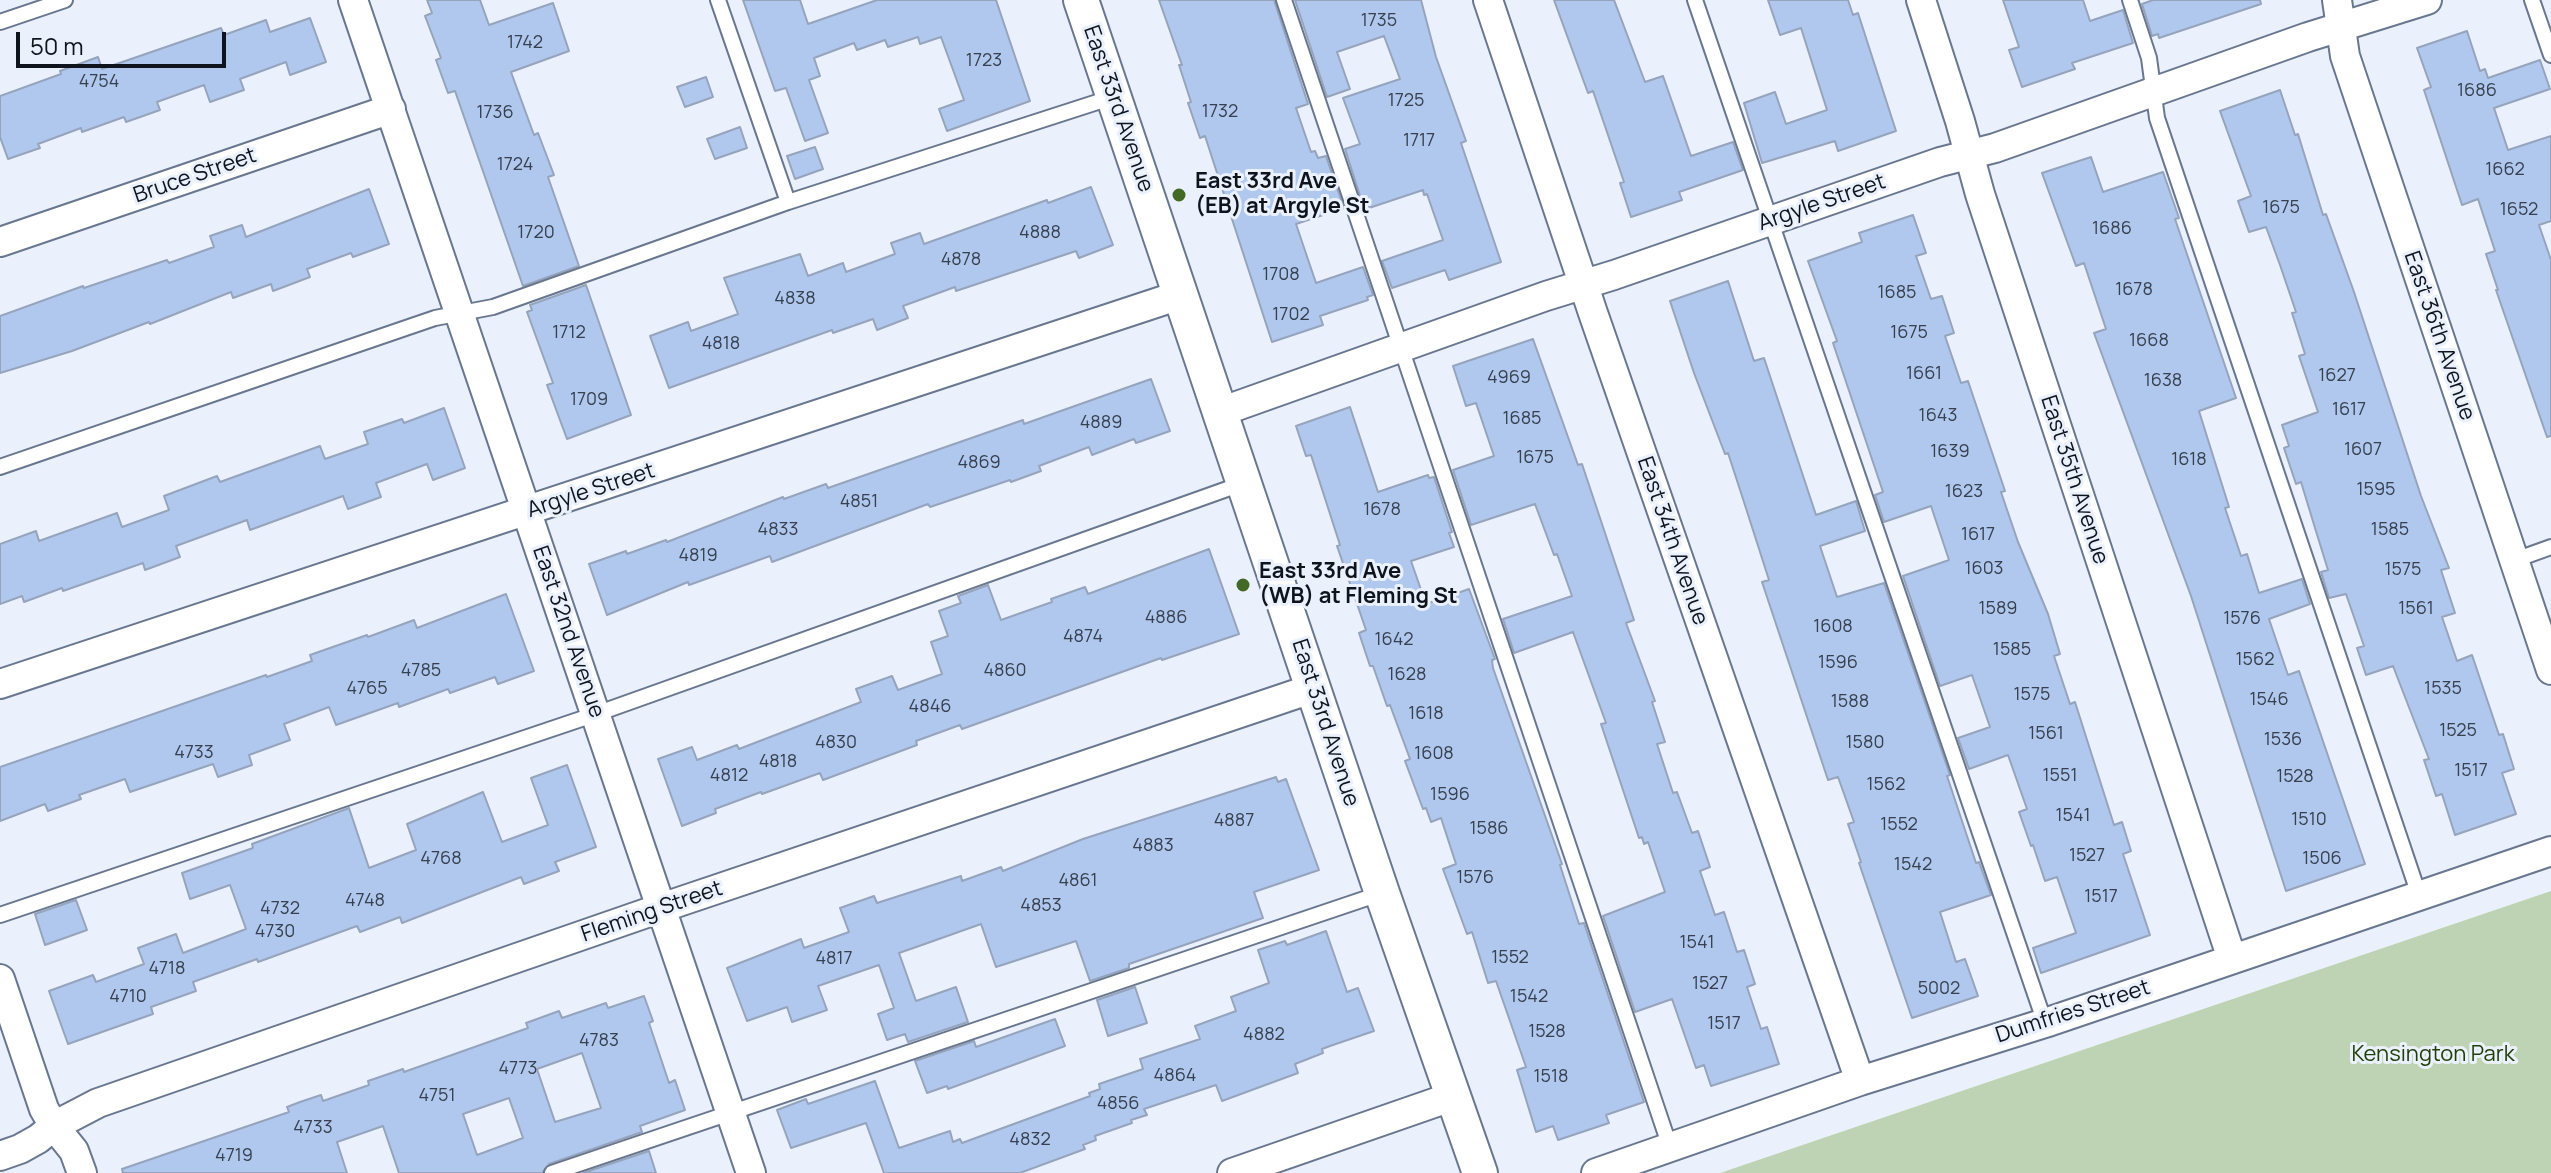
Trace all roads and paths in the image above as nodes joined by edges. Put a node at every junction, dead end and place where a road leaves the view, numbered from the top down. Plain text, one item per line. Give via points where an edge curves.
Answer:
1 (65, 0) edge
2 (353, 0) edge
3 (718, 0) edge
4 (1081, 0) edge
5 (1284, 0) edge
6 (1488, 0) edge
7 (1695, 0) edge
8 (1921, 0) edge
9 (2130, 0) edge
10 (2427, 0) edge
11 (2532, 0) edge
12 (2339, 14) edge
13 (0, 22) edge
14 (2551, 55) edge
15 (2154, 93) junction
16 (1114, 97) junction
17 (391, 109) junction
18 (1969, 155) junction
19 (788, 202) junction
20 (1772, 220) junction
21 (0, 242) edge
22 (1583, 284) junction
23 (1180, 295) junction
24 (461, 314) junction
25 (1403, 347) junction
26 (1220, 412) junction
27 (0, 467) edge
28 (1244, 483) junction
29 (528, 512) junction
30 (2551, 547) edge
31 (2515, 560) junction
32 (2551, 670) edge
33 (0, 684) edge
34 (1314, 688) junction
35 (596, 714) junction
36 (2551, 851) edge
37 (1382, 893) junction
38 (2419, 895) junction
39 (661, 908) junction
40 (0, 915) edge
41 (2232, 959) junction
42 (0, 979) edge
43 (2045, 1023) junction
44 (1860, 1081) junction
45 (1454, 1096) junction
46 (730, 1112) junction
47 (54, 1126) junction
48 (1670, 1147) junction
49 (0, 1156) edge
50 (82, 1173) edge
51 (552, 1173) edge
52 (751, 1173) edge
53 (1232, 1173) edge
54 (1480, 1173) edge
55 (1596, 1173) edge

1 - 13 lane
2 - 17 street, East 32nd Avenue
3 - 19 lane
4 - 16 street, East 33rd Avenue
5 - 25 lane
6 - 22 street, East 34th Avenue
7 - 20 lane
8 - 18 street, East 35th Avenue
9 - 15 lane
10 - 12 street, Argyle Street
11 - 14 lane
12 - 15 street, Argyle Street
12 - 31 street, East 36th Avenue via 2345,56
15 - 18 street, Argyle Street
15 - 38 lane via 2157,118
16 - 19 lane
16 - 23 street, East 33rd Avenue
17 - 21 street, Bruce Street
17 - 24 street, East 32nd Avenue
18 - 20 street, Argyle Street
18 - 41 street, East 35th Avenue
19 - 24 lane
20 - 22 street, Argyle Street
20 - 43 lane
22 - 25 street, Argyle Street
22 - 44 street, East 34th Avenue
23 - 26 street, East 33rd Avenue
23 - 29 street, Argyle Street
24 - 27 lane via 435,318
24 - 29 street, East 32nd Avenue
25 - 26 street, Argyle Street
25 - 48 lane
26 - 28 street, East 33rd Avenue
28 - 34 street, East 33rd Avenue
28 - 35 lane
29 - 33 street, Argyle Street
29 - 35 street, East 32nd Avenue
30 - 31 lane
31 - 32 street, East 36th Avenue
34 - 37 street, East 33rd Avenue
34 - 39 street, Fleming Street
35 - 39 street, East 32nd Avenue
35 - 40 lane
36 - 38 street, Dumfries Street
37 - 45 street, East 33rd Avenue
37 - 46 lane
38 - 41 street, Dumfries Street
39 - 46 street, East 32nd Avenue
39 - 47 street, Fleming Street via 98,1103
41 - 43 street, Dumfries Street
42 - 47 street
43 - 44 street, Dumfries Street
44 - 48 street, Dumfries Street
45 - 53 street
45 - 54 street, East 33rd Avenue
46 - 51 lane
46 - 52 street, East 32nd Avenue
47 - 49 street, Fleming Street
47 - 50 street via 74,1151
48 - 55 street, Dumfries Street

